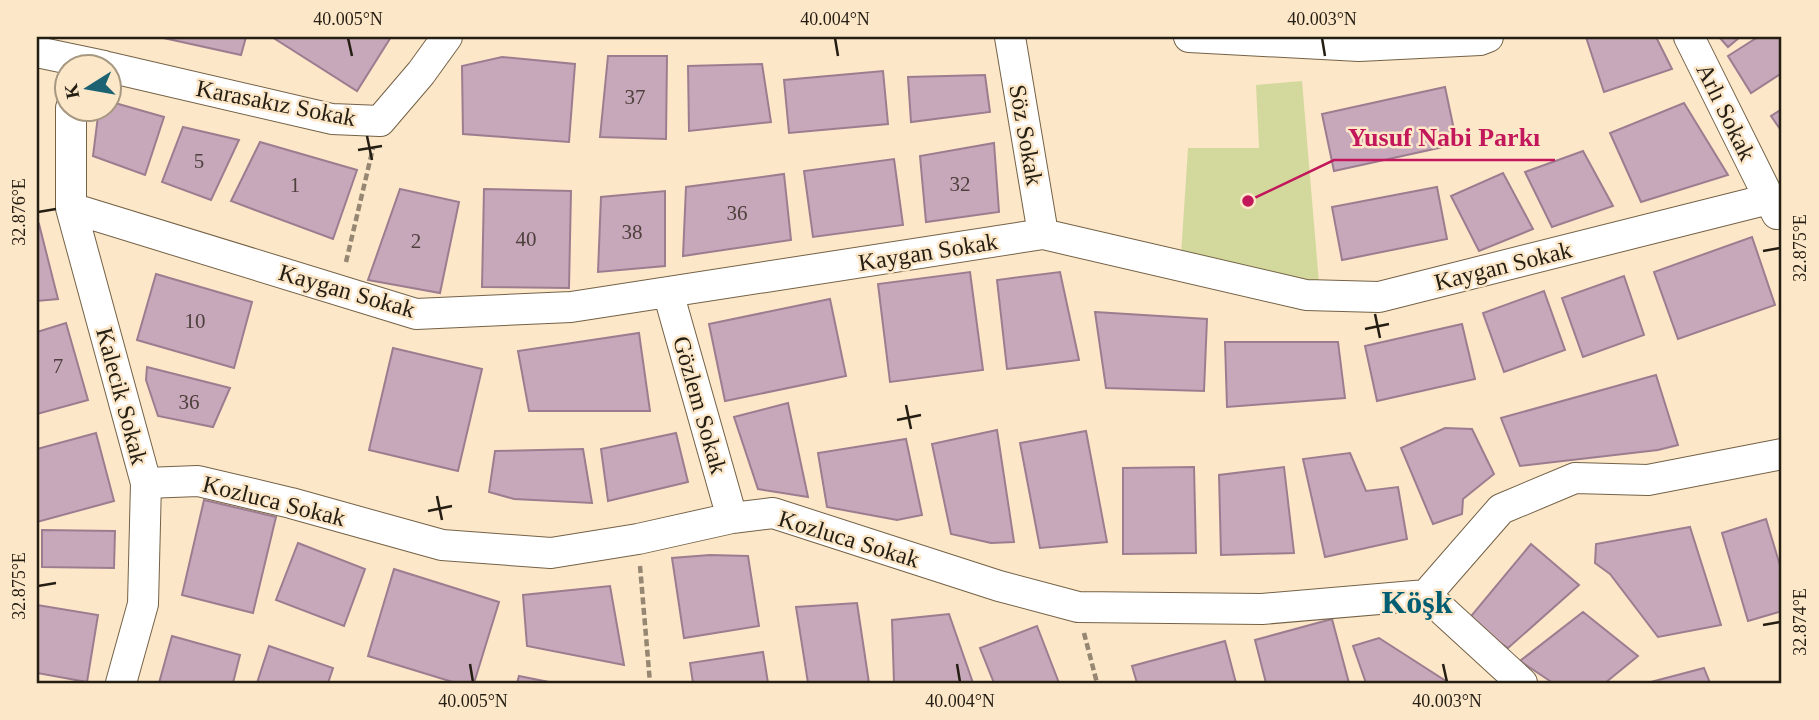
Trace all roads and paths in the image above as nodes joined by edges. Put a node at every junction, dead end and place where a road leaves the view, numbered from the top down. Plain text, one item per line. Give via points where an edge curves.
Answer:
1 (447, 37) edge
2 (1010, 37) edge
3 (1189, 37) edge
4 (1488, 37) edge
5 (1689, 37) edge
6 (1391, 41) edge
7 (122, 71) edge
8 (380, 121) junction
9 (71, 122) edge
10 (71, 208) junction
11 (1778, 210) edge
12 (1043, 234) junction
13 (339, 290) junction
14 (668, 292) junction
15 (1782, 454) edge
16 (146, 483) junction
17 (732, 518) junction
18 (638, 539) junction
19 (1426, 596) junction
20 (1078, 607) junction
21 (121, 683) edge
22 (650, 683) edge
23 (1097, 683) edge
24 (1522, 683) edge

1 - 8 street, Karasakız Sokak
2 - 12 street, Söz Sokak
3 - 6 street via 1360,46
4 - 6 street
5 - 11 street, Arlı Sokak
7 - 8 street, Karasakız Sokak via 332,119
8 - 13 path
9 - 10 street, Kalecik Sokak
10 - 13 street, Kaygan Sokak
10 - 16 street, Kalecik Sokak
11 - 12 street, Kaygan Sokak via 1378,297 1306,295
12 - 14 street, Kaygan Sokak
13 - 14 street, Kaygan Sokak via 415,314 571,307
14 - 17 street, Gözlem Sokak
15 - 19 street via 1648,480 1575,478 1502,509
16 - 18 street, Kozluca Sokak via 198,481 442,545 551,553
16 - 21 street, Kalecik Sokak via 143,604
17 - 18 street, Kozluca Sokak
17 - 20 street, Kozluca Sokak via 773,513
18 - 22 path
19 - 20 street, Kozluca Sokak via 1262,609
19 - 24 street
20 - 23 path

